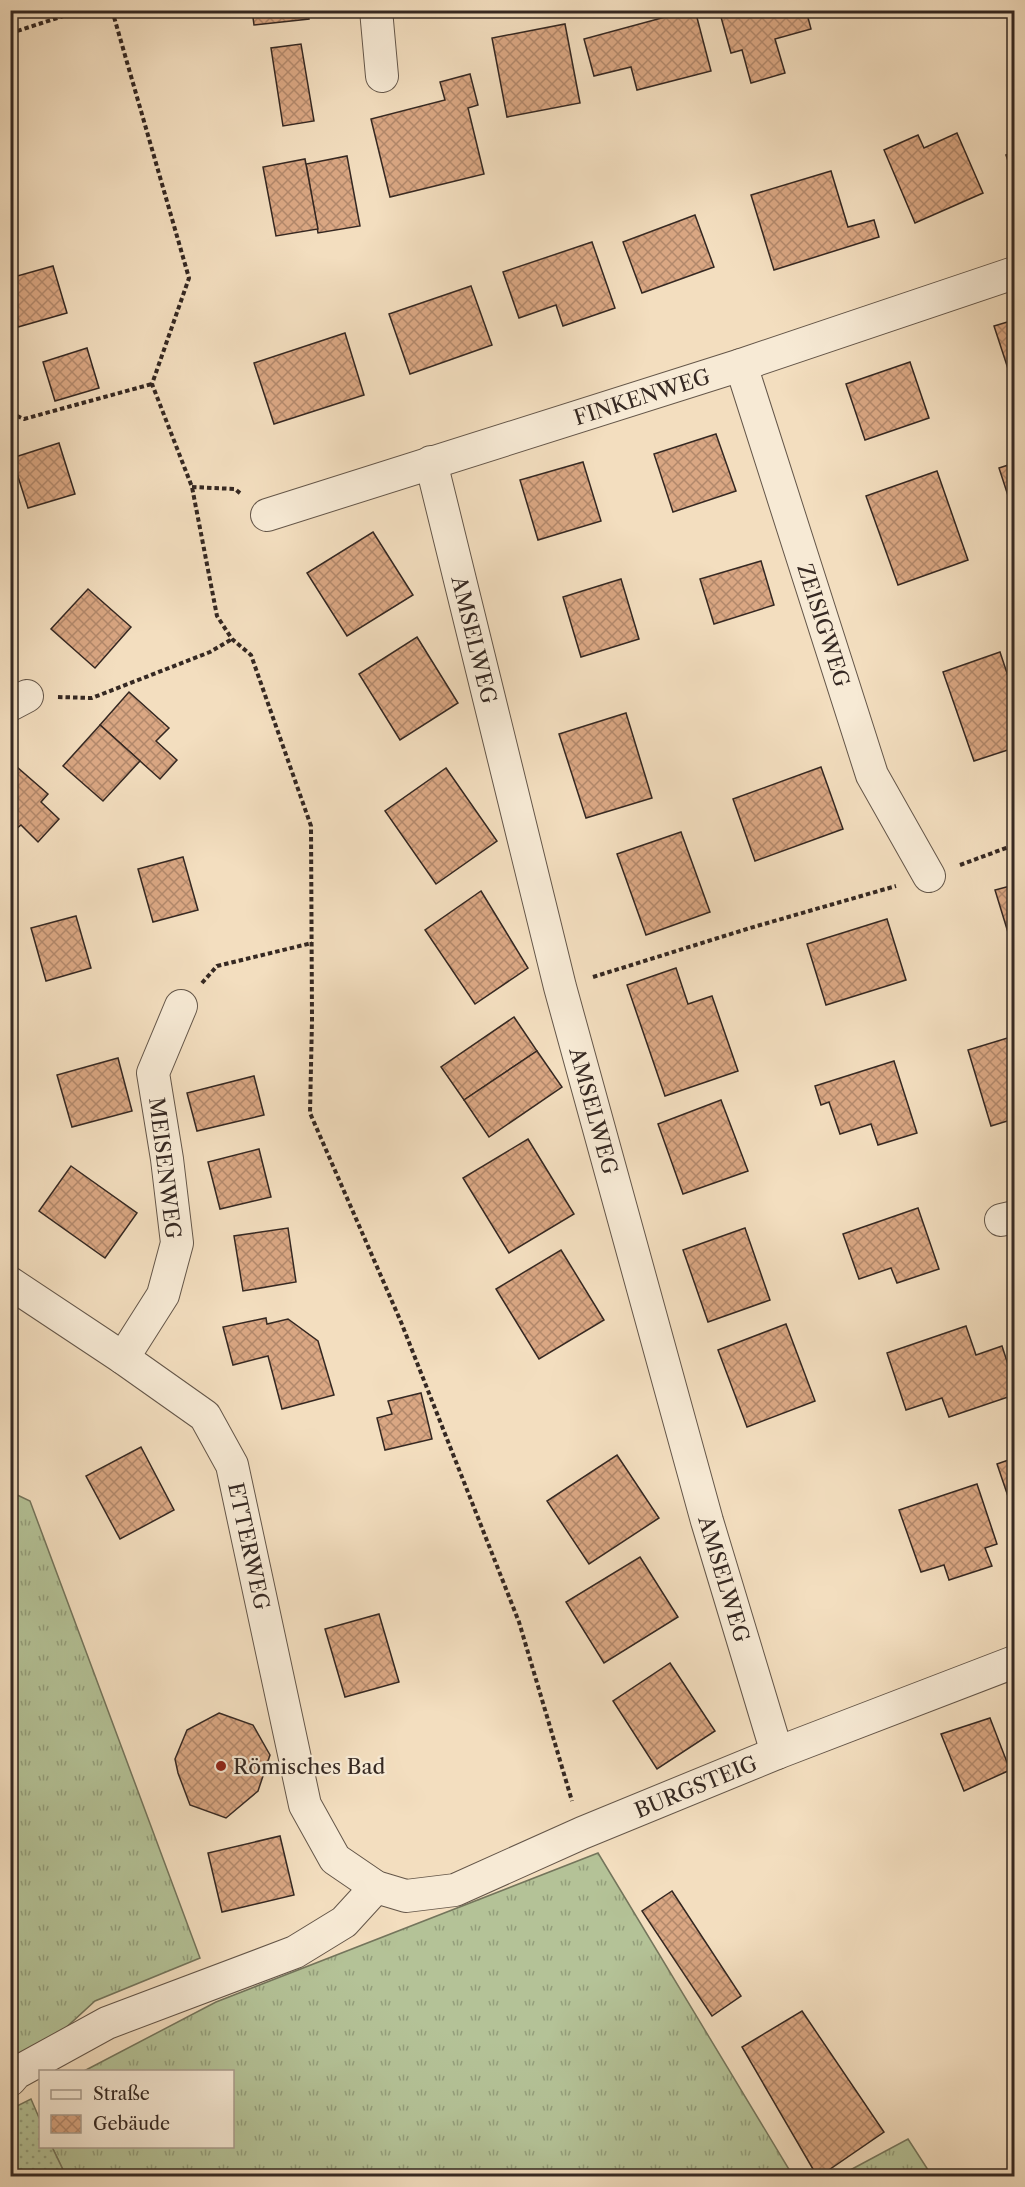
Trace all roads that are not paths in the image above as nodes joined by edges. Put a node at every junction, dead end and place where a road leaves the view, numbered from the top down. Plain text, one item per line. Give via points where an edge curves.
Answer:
1 (376, 10) edge
2 (382, 76) dead end
3 (1014, 273) edge
4 (741, 365) junction
5 (431, 462) junction
6 (267, 515) road end
7 (929, 876) road end
8 (181, 1006) road end
9 (10, 1283) edge
10 (123, 1358) junction
11 (1014, 1662) edge
12 (777, 1754) junction
13 (376, 1887) junction
14 (10, 2080) edge

1 - 2 street
3 - 4 street, FINKENWEG
4 - 5 street, FINKENWEG
4 - 7 street, ZEISIGWEG via 872,775
5 - 6 street, FINKENWEG
5 - 12 street, AMSELWEG via 560,987 707,1521
8 - 10 street, MEISENWEG via 153,1073 177,1243 163,1295
9 - 10 street, ETTERWEG
10 - 13 street, ETTERWEG via 205,1416 232,1465 306,1805 335,1859
11 - 12 street, BURGSTEIG
12 - 13 street, BURGSTEIG via 582,1833 455,1890 406,1896
13 - 14 street via 344,1922 295,1952 107,2023

